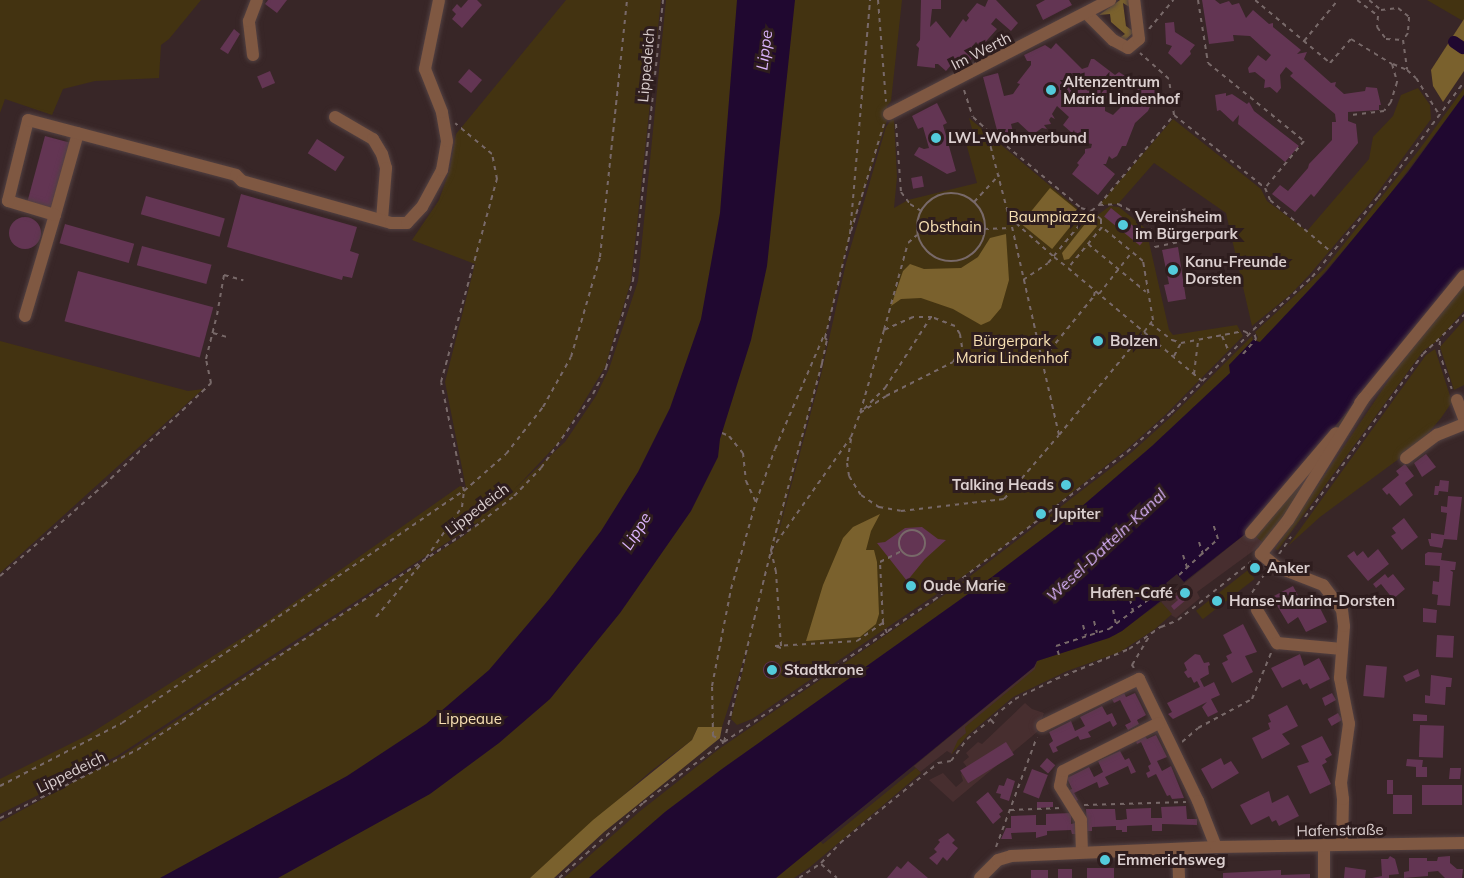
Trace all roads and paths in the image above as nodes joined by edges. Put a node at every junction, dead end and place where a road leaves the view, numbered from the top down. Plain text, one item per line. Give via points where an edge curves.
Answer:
1 (257, 0) edge
2 (439, 0) edge
3 (627, 0) edge
4 (663, 0) edge
5 (870, 0) edge
6 (878, 0) edge
7 (1110, 0) edge
8 (1134, 0) edge
9 (1173, 0) edge
10 (1198, 0) edge
11 (1255, 0) edge
12 (1338, 0) edge
13 (1357, 0) edge
14 (1369, 0) edge
15 (1087, 14) junction
16 (1146, 31) dead end
17 (1403, 40) junction
18 (1304, 41) junction
19 (1133, 46) junction
20 (253, 54) dead end
21 (1392, 64) junction
22 (1407, 70) junction
23 (960, 79) junction
24 (1464, 82) edge
25 (442, 112) junction
26 (892, 112) junction
27 (1174, 115) junction
28 (1349, 115) dead end
29 (1440, 116) junction
30 (335, 117) dead end
31 (986, 129) junction
32 (78, 134) junction
33 (995, 161) junction
34 (991, 162) dead end
35 (999, 175) junction
36 (1265, 188) junction
37 (974, 202) junction
38 (1099, 205) junction
39 (1186, 209) dead end
40 (921, 211) junction
41 (1091, 211) junction
42 (56, 215) junction
43 (1009, 217) junction
44 (382, 220) junction
45 (1148, 220) junction
46 (1011, 228) junction
47 (1101, 228) junction
48 (984, 229) junction
49 (850, 234) junction
50 (917, 234) junction
51 (1194, 239) dead end
52 (1088, 244) junction
53 (1132, 252) junction
54 (1332, 253) junction
55 (1054, 257) junction
56 (1068, 268) junction
57 (1118, 269) junction
58 (1464, 276) edge
59 (243, 280) dead end
60 (1023, 280) junction
61 (1095, 291) junction
62 (1147, 293) junction
63 (1099, 294) junction
64 (1464, 315) edge
65 (25, 316) dead end
66 (932, 317) junction
67 (1150, 323) junction
68 (827, 328) junction
69 (884, 330) junction
70 (1253, 330) junction
71 (1144, 332) junction
72 (213, 333) junction
73 (1249, 334) junction
74 (1222, 336) junction
75 (227, 337) dead end
76 (1198, 341) junction
77 (1440, 341) junction
78 (1181, 343) junction
79 (1230, 353) junction
80 (1243, 354) dead end
81 (1041, 356) junction
82 (1174, 357) junction
83 (1194, 374) junction
84 (1202, 381) junction
85 (1364, 398) junction
86 (1457, 400) joint
87 (860, 413) junction
88 (1464, 418) edge
89 (1464, 424) edge
90 (722, 433) dead end
91 (1059, 435) junction
92 (852, 437) junction
93 (1406, 458) dead end
94 (464, 491) junction
95 (756, 502) junction
96 (1304, 519) dead end
97 (1213, 524) dead end
98 (1251, 533) dead end
99 (1292, 536) dead end
100 (1199, 542) dead end
101 (771, 550) junction
102 (902, 551) junction
103 (1203, 554) junction
104 (1261, 554) junction
105 (1184, 555) dead end
106 (424, 560) junction
107 (1274, 562) junction
108 (1187, 567) junction
109 (1179, 575) dead end
110 (0, 576) edge
111 (1167, 586) dead end
112 (1147, 587) dead end
113 (1130, 599) dead end
114 (1149, 599) junction
115 (1113, 610) dead end
116 (1257, 610) joint
117 (1133, 611) junction
118 (376, 617) dead end
119 (1094, 621) dead end
120 (883, 623) junction
121 (1116, 624) junction
122 (1083, 625) dead end
123 (887, 633) junction
124 (1097, 633) junction
125 (1086, 636) junction
126 (1149, 637) junction
127 (1277, 643) junction
128 (1342, 649) junction
129 (1059, 655) dead end
130 (1139, 679) junction
131 (991, 720) junction
132 (1159, 723) junction
133 (996, 726) dead end
134 (1041, 726) joint
135 (724, 742) junction
136 (1172, 749) junction
137 (0, 786) edge
138 (1198, 801) junction
139 (1072, 808) junction
140 (1010, 810) junction
141 (0, 818) edge
142 (1464, 843) edge
143 (1342, 844) junction
144 (1324, 845) junction
145 (1216, 847) junction
146 (1178, 849) junction
147 (1082, 852) junction
148 (998, 860) junction
149 (821, 863) junction
150 (559, 878) edge
151 (799, 878) edge
152 (837, 878) edge
153 (980, 878) edge
154 (1179, 878) edge
155 (1324, 878) edge

1 - 20 street via 249,21
2 - 25 street via 425,69
3 - 94 path via 600,257 571,357 543,407 506,454
4 - 106 path, Lippedeich via 633,281 606,368 575,422 541,468 514,496
5 - 49 path
6 - 26 path
7 - 15 street, Im Werth
8 - 19 street via 1139,39
9 - 16 path
10 - 36 path via 1208,63 1304,141
11 - 18 path
12 - 18 path
13 - 17 path via 1378,16 1377,27 1386,39
14 - 17 path via 1381,10 1404,10 1410,24
15 - 19 street via 1123,47
15 - 23 street, Im Werth
17 - 22 path
18 - 21 path via 1330,63 1350,39
19 - 27 path via 1169,80
21 - 22 path
21 - 28 path via 1397,82 1384,111
22 - 29 path
23 - 26 street, Im Werth
23 - 31 path via 973,117
24 - 29 path
25 - 44 street via 447,141 442,170 422,207 407,223
25 - 94 path via 492,154 497,179 441,382
26 - 40 path via 901,192
26 - 49 path
27 - 36 path
27 - 38 path
29 - 54 path
30 - 44 street via 373,139 382,154 386,168
31 - 33 path
31 - 41 path via 1081,208
32 - 42 street
32 - 42 street via 28,120 8,201
32 - 44 street via 236,175 242,181
33 - 34 path
33 - 35 path
35 - 37 path
35 - 43 path
36 - 54 path via 1270,200
37 - 40 path via 961,195 946,194 932,199
37 - 48 path
38 - 41 path
38 - 45 path via 1118,204
39 - 45 path
40 - 50 path
41 - 47 path via 1101,219
41 - 55 path
42 - 65 street
43 - 46 path
43 - 55 path
45 - 51 path via 1155,247
46 - 48 path
46 - 60 path
47 - 52 path
47 - 53 path
48 - 50 path via 971,254 951,261 930,254
49 - 68 path
50 - 69 path via 908,243
52 - 56 path
52 - 57 path
53 - 57 path
53 - 62 path via 1143,261
54 - 70 path via 1305,284
55 - 56 path
55 - 60 path
56 - 61 path
57 - 62 path
57 - 63 path
58 - 85 street
59 - 72 path via 224,275
60 - 81 path
61 - 63 path
61 - 81 path via 1050,350
62 - 67 path via 1153,320
63 - 71 path
64 - 77 path
66 - 69 path via 913,317
66 - 87 path via 885,388
66 - 87 path via 955,326 962,340 960,354 953,362
67 - 71 path
67 - 78 path
68 - 95 path
68 - 101 path via 822,363
69 - 87 path
70 - 73 path
70 - 80 path via 1256,339
71 - 82 path
71 - 91 path
72 - 75 path
72 - 110 path via 206,359 211,383
73 - 74 path via 1244,331
73 - 79 path
74 - 76 path
74 - 79 path
76 - 78 path
76 - 83 path
77 - 86 path via 1439,352
77 - 96 path via 1423,354
78 - 82 path
79 - 84 path
81 - 91 path
82 - 83 path
83 - 84 path
84 - 123 path via 1127,452 989,560
85 - 98 street
85 - 104 street via 1288,520
86 - 88 street
87 - 92 path
89 - 93 street via 1437,435
90 - 95 path via 743,453 746,481
91 - 92 path via 1004,499 901,511 869,503 855,488 847,463
92 - 101 path
94 - 106 path via 462,507
94 - 137 path via 122,723
95 - 135 path via 731,589 712,686 713,736
97 - 103 path via 1218,539
99 - 107 path
100 - 103 path
101 - 120 path via 781,647 857,641
101 - 135 path
102 - 102 path via 902,534 919,532 924,543 918,554 906,555
102 - 120 path via 880,562
103 - 108 path
104 - 107 street
104 - 126 path via 1178,620
105 - 108 path
106 - 118 path
106 - 141 path, Lippedeich via 137,750
107 - 116 path via 1247,600
107 - 128 street via 1277,567 1315,580 1330,592 1342,610
108 - 109 path
111 - 114 path
112 - 114 path
113 - 117 path
114 - 117 path
115 - 121 path
116 - 127 street
117 - 121 path
119 - 124 path
120 - 123 path
121 - 124 path
122 - 125 path
123 - 135 path
124 - 125 path
125 - 129 path via 1056,646
126 - 130 path via 1132,665
126 - 131 path via 1112,658 1030,690
127 - 128 street
127 - 136 path via 1252,699 1198,728
128 - 143 street via 1340,678 1349,724 1341,783
130 - 132 street
130 - 134 street
131 - 133 path
131 - 149 path via 967,739 951,761 938,763
132 - 136 street
132 - 139 street via 1063,771 1060,786
134 - 140 path
135 - 150 path via 643,803
136 - 138 street
138 - 139 path
138 - 145 street
139 - 140 path
139 - 147 street via 1081,820
140 - 148 path via 996,848
142 - 143 street, Hafenstraße
143 - 144 street, Hafenstraße
144 - 145 street, Hafenstraße
144 - 155 street
145 - 146 street, Hafenstraße
146 - 147 street, Hafenstraße
146 - 154 street
147 - 148 street, Hafenstraße
148 - 153 street
149 - 151 path
149 - 152 path

